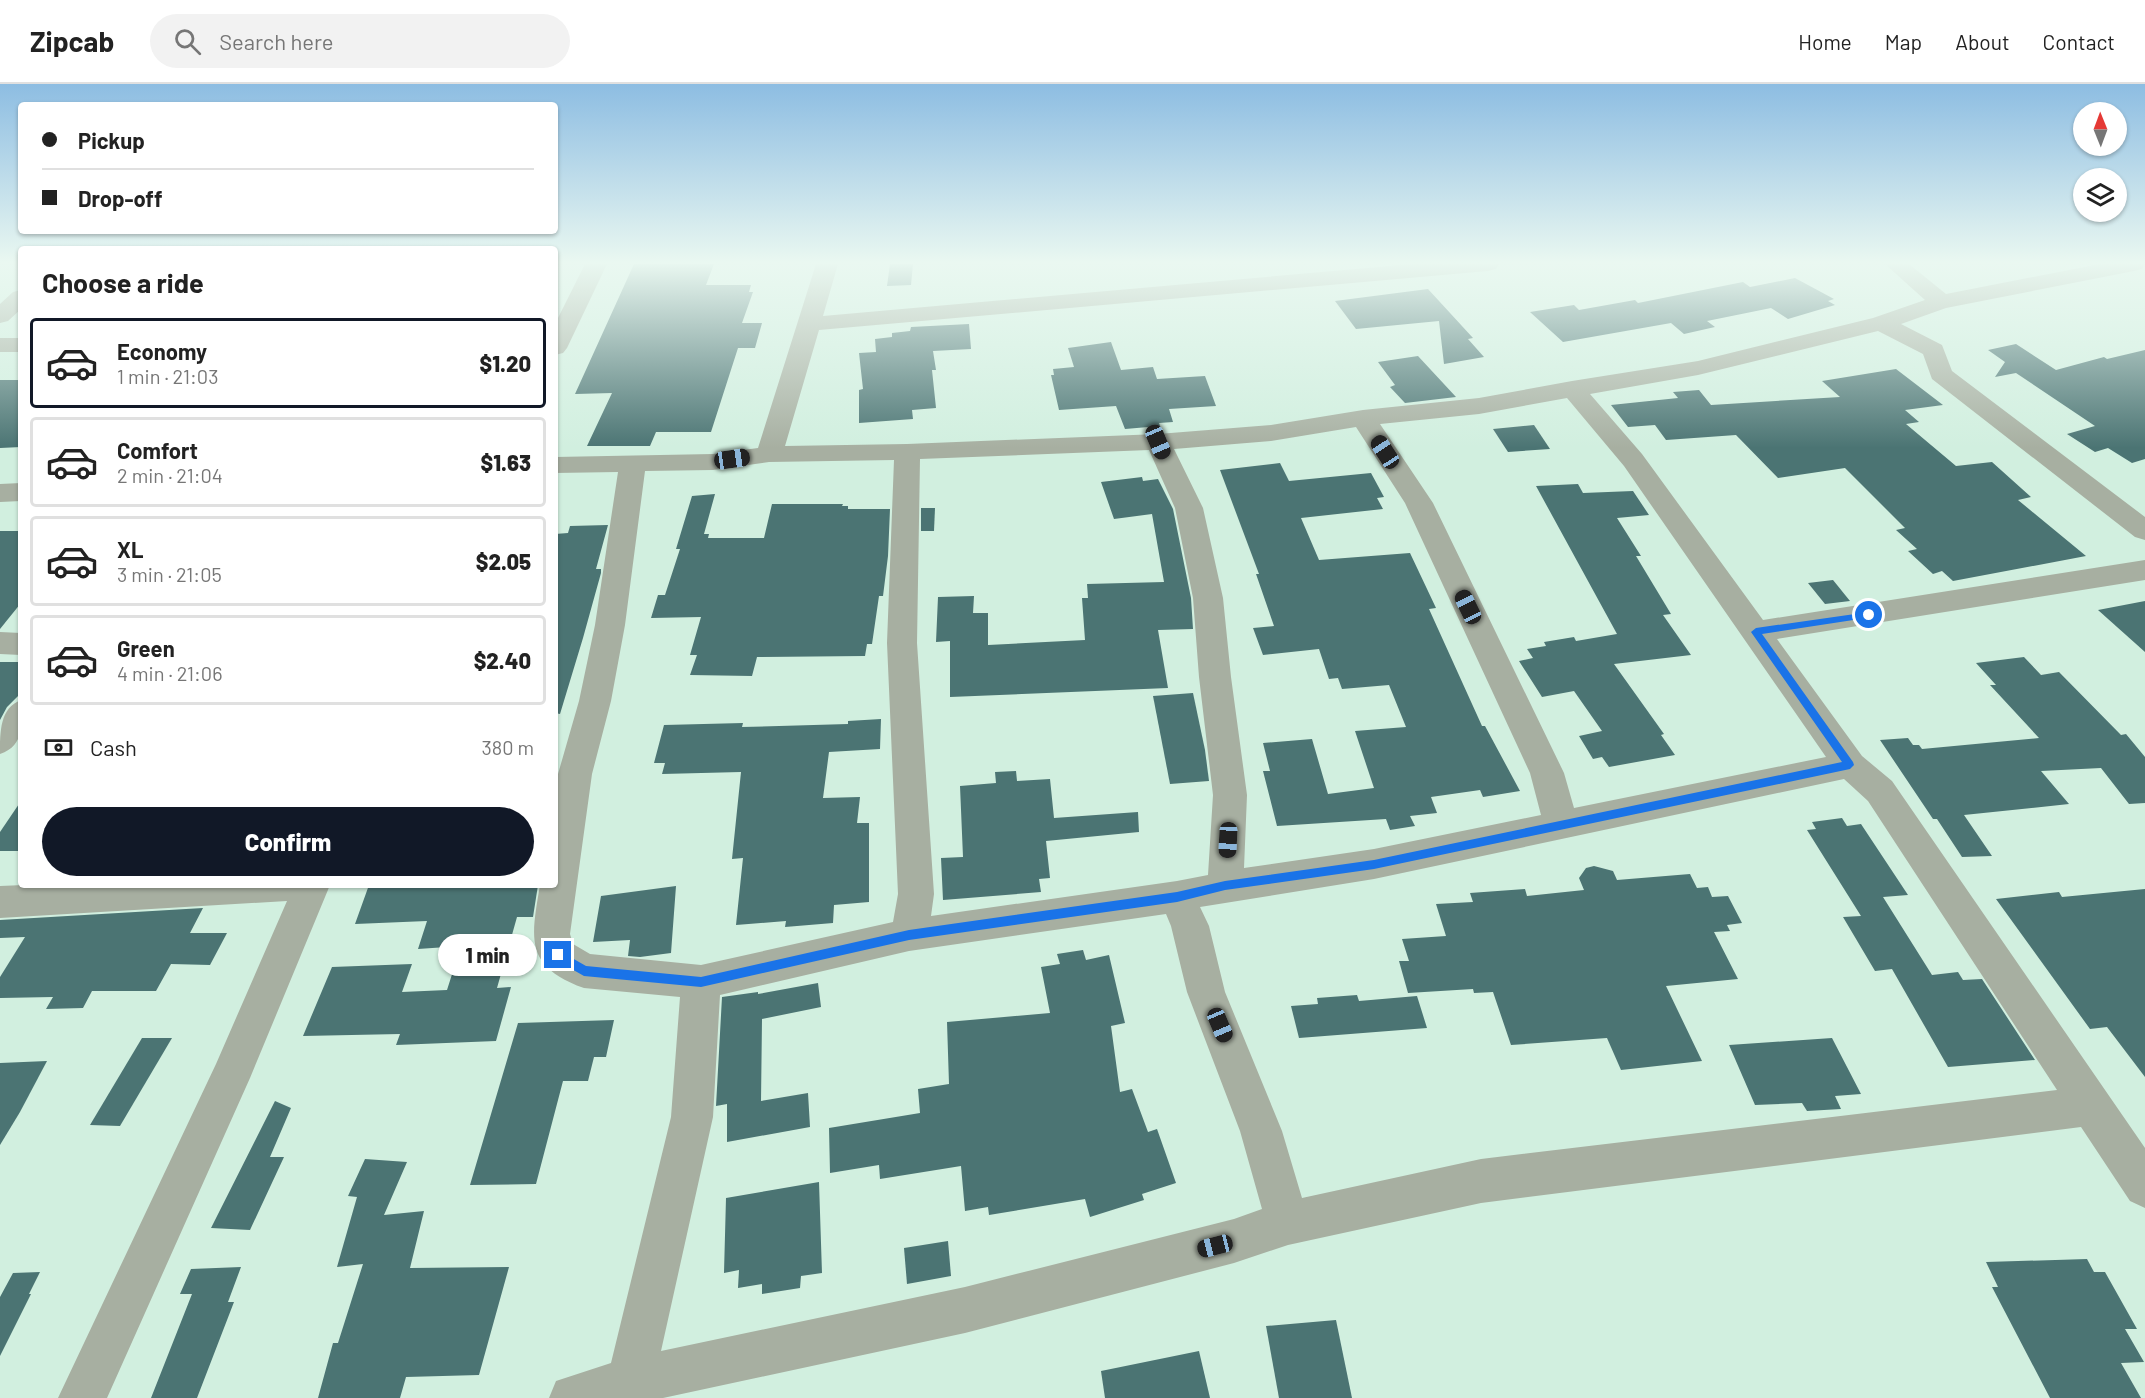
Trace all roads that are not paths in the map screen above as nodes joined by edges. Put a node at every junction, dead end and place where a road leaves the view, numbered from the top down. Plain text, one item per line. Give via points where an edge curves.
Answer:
1 (566, 325) edge
2 (809, 325) edge
3 (1872, 325) edge
4 (1885, 325) edge
5 (558, 342) edge
6 (0, 345) edge
7 (18, 345) edge
8 (1572, 388) junction
9 (1363, 418) junction
10 (1158, 442) junction
11 (907, 452) junction
12 (769, 454) junction
13 (633, 463) junction
14 (558, 465) edge
15 (18, 492) edge
16 (0, 493) edge
17 (2145, 531) edge
18 (2145, 570) edge
19 (1756, 632) junction
20 (0, 644) edge
21 (18, 644) edge
22 (18, 716) edge
23 (0, 741) edge
24 (1850, 765) junction
25 (1561, 825) junction
26 (1225, 886) junction
27 (558, 887) edge
28 (246, 888) edge
29 (311, 888) edge
30 (558, 888) edge
31 (1177, 897) junction
32 (0, 902) edge
33 (909, 935) junction
34 (701, 982) junction
35 (2091, 1106) junction
36 (2145, 1186) edge
37 (1288, 1223) junction
38 (630, 1381) junction
39 (82, 1398) edge
40 (573, 1398) edge

1 - 5 street
2 - 12 street
3 - 8 street via 1698,368
4 - 17 street via 1934,351 1941,374
6 - 7 street
8 - 9 street via 1479,406
8 - 19 street via 1633,460
9 - 10 street via 1270,433
9 - 25 street via 1419,503 1547,773
10 - 11 street
10 - 26 street via 1188,508 1208,598 1230,795
11 - 12 street
11 - 33 street via 902,643 916,894
12 - 13 street via 713,462
13 - 14 street
13 - 27 street via 610,625 575,774
15 - 16 street
18 - 19 street
19 - 24 street
20 - 21 street
22 - 23 street
24 - 25 street
24 - 35 street via 1880,791
25 - 26 street via 1374,864
26 - 31 street
28 - 32 street
29 - 39 street via 230,1078
30 - 34 street via 551,934 558,955 584,971
31 - 33 street
31 - 37 street via 1190,926 1206,992 1261,1131
33 - 34 street
34 - 38 street via 692,1117
35 - 36 street
35 - 37 street via 1481,1181
37 - 38 street via 1234,1241 964,1310
38 - 40 street

